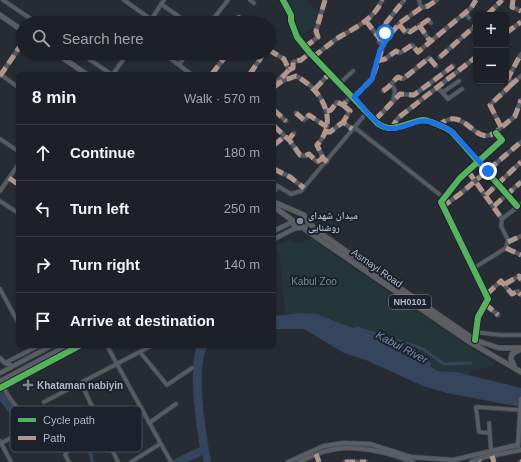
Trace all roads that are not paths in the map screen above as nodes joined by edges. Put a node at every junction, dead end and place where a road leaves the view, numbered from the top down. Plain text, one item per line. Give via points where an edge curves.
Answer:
1 (3, 0) edge
2 (124, 0) edge
3 (164, 0) edge
4 (228, 0) edge
5 (250, 0) edge
6 (283, 0) edge
7 (325, 0) edge
8 (382, 0) edge
9 (404, 0) edge
10 (419, 0) edge
11 (438, 0) edge
12 (476, 0) edge
13 (502, 0) edge
14 (513, 0) edge
15 (254, 3) dead end
16 (161, 4) junction
17 (421, 8) junction
18 (521, 11) edge
19 (490, 12) edge
20 (466, 13) junction
21 (0, 15) edge
22 (27, 16) edge
23 (144, 16) edge
24 (153, 16) edge
25 (178, 16) edge
26 (215, 16) edge
27 (469, 18) dead end
28 (366, 22) junction
29 (521, 22) edge
30 (430, 23) dead end
31 (399, 24) junction
32 (16, 25) edge
33 (419, 25) junction
34 (473, 28) edge
35 (509, 31) edge
36 (389, 36) junction
37 (430, 41) junction
38 (382, 45) junction
39 (305, 47) junction
40 (16, 52) edge
41 (310, 53) junction
42 (276, 54) edge
43 (521, 54) edge
44 (313, 57) junction
45 (440, 57) dead end
46 (473, 59) edge
47 (65, 60) edge
48 (91, 60) edge
49 (123, 60) edge
50 (172, 60) edge
51 (183, 60) edge
52 (223, 60) edge
53 (259, 60) edge
54 (377, 61) junction
55 (179, 65) junction
56 (436, 66) dead end
57 (453, 66) dead end
58 (289, 70) junction
59 (353, 71) dead end
60 (81, 72) edge
61 (109, 72) edge
62 (114, 72) edge
63 (188, 72) edge
64 (214, 72) edge
65 (251, 72) edge
66 (329, 74) junction
67 (0, 75) edge
68 (521, 76) edge
69 (459, 81) dead end
70 (340, 83) junction
71 (278, 84) joint
72 (391, 84) junction
73 (16, 86) edge
74 (510, 86) junction
75 (436, 88) junction
76 (315, 89) junction
77 (462, 89) dead end
78 (383, 91) dead end
79 (442, 92) junction
80 (353, 96) junction
81 (393, 101) junction
82 (520, 102) edge
83 (343, 105) junction
84 (327, 111) junction
85 (368, 111) junction
86 (276, 112) edge
87 (296, 113) dead end
88 (286, 120) dead end
89 (375, 120) junction
90 (343, 122) junction
91 (437, 126) junction
92 (327, 127) junction
93 (501, 127) junction
94 (276, 128) edge
95 (353, 128) junction
96 (391, 129) junction
97 (325, 132) junction
98 (294, 133) dead end
99 (496, 133) junction
100 (286, 138) junction
101 (0, 139) edge
102 (521, 142) edge
103 (276, 143) edge
104 (16, 150) edge
105 (323, 158) junction
106 (478, 160) junction
107 (327, 162) junction
108 (521, 162) edge
109 (16, 168) edge
110 (276, 170) edge
111 (468, 171) junction
112 (488, 171) junction
113 (9, 178) junction
114 (476, 180) junction
115 (521, 182) edge
116 (16, 183) edge
117 (498, 183) junction
118 (278, 187) joint
119 (304, 188) junction
120 (276, 190) edge
121 (0, 191) edge
122 (439, 194) dead end
123 (508, 194) junction
124 (486, 195) junction
125 (0, 201) edge
126 (276, 203) edge
127 (519, 205) edge
128 (494, 206) junction
129 (442, 207) junction
130 (276, 209) edge
131 (16, 212) edge
132 (300, 214) junction
133 (502, 219) junction
134 (292, 221) junction
135 (308, 221) junction
136 (296, 228) junction
137 (303, 228) junction
138 (276, 230) edge
139 (521, 236) edge
140 (276, 238) edge
141 (508, 242) junction
142 (506, 248) junction
143 (521, 255) edge
144 (474, 268) junction
145 (520, 276) edge
146 (505, 284) junction
147 (0, 289) edge
148 (487, 294) junction
149 (521, 295) edge
150 (485, 304) junction
151 (498, 315) dead end
152 (16, 318) edge
153 (475, 332) junction
154 (521, 335) edge
155 (475, 340) junction
156 (30, 348) edge
157 (47, 348) edge
158 (62, 348) edge
159 (75, 348) edge
160 (108, 348) edge
161 (147, 348) edge
162 (521, 348) edge
163 (140, 352) junction
164 (0, 358) edge
165 (23, 361) junction
166 (5, 363) junction
167 (116, 365) junction
168 (13, 366) junction
169 (514, 367) junction
170 (24, 368) junction
171 (192, 368) dead end
172 (2, 372) edge
173 (520, 373) edge
174 (0, 381) edge
175 (81, 383) junction
176 (2, 387) edge
177 (521, 399) edge
178 (44, 402) dead end
179 (176, 404) dead end
180 (15, 406) edge
181 (92, 406) edge
182 (139, 406) edge
183 (520, 409) edge
184 (142, 411) edge
185 (149, 423) junction
186 (489, 423) dead end
187 (489, 433) junction
188 (520, 436) edge
189 (1, 442) edge
190 (160, 444) junction
191 (517, 445) junction
192 (491, 450) junction
193 (520, 450) edge
194 (67, 452) edge
195 (113, 452) edge
196 (316, 454) junction
197 (492, 456) junction
198 (170, 460) edge
199 (480, 461) edge
200 (11, 462) edge
201 (69, 462) edge
202 (118, 462) edge
203 (131, 462) edge
204 (288, 462) edge
205 (299, 462) edge
206 (319, 462) edge
207 (345, 462) edge
208 (366, 462) edge
209 (413, 462) edge
210 (471, 462) edge
211 (494, 462) edge

1 - 22 street
2 - 23 street
3 - 16 street
4 - 26 street
5 - 15 street
6 - 39 street via 291,15 297,37
7 - 39 street via 316,31 318,37
8 - 28 street
9 - 36 street via 386,26 384,32
10 - 17 street
11 - 17 street
12 - 20 street
13 - 19 street
14 - 18 street via 512,7
16 - 24 street
16 - 25 street
17 - 31 street
20 - 27 street
20 - 37 street
21 - 32 highway
28 - 38 street
28 - 44 street
29 - 35 street
30 - 33 street via 428,20
31 - 33 street via 405,32 410,32
31 - 36 street
33 - 37 street
34 - 45 street
36 - 38 street
37 - 54 street via 418,52 412,45 400,53 396,51
38 - 54 street
39 - 41 street
40 - 67 street
41 - 44 street
41 - 58 street via 293,62 293,68
42 - 58 street via 284,59
43 - 74 street via 508,78 512,82
44 - 66 street
46 - 75 street
47 - 60 highway
48 - 61 street
49 - 62 street
50 - 55 street
51 - 55 street
52 - 64 street
53 - 65 street
54 - 80 street via 372,79
55 - 63 street
56 - 72 street via 429,58 403,79 398,77
57 - 81 street via 414,95 400,94
58 - 71 street via 278,80
59 - 70 street
66 - 70 street
66 - 76 street
67 - 73 street
68 - 74 street
69 - 79 street
70 - 80 street
71 - 76 street via 296,76
72 - 78 street
72 - 81 street via 395,90
74 - 93 street via 490,105
75 - 79 street
75 - 96 street via 398,118
76 - 84 street
77 - 79 street via 448,99
80 - 83 street
80 - 85 street
81 - 89 street
82 - 93 street via 515,116
83 - 84 street via 337,102
83 - 90 street via 350,111
84 - 92 street
85 - 89 street
85 - 95 street
86 - 88 street
87 - 92 street via 304,120 309,115
89 - 96 street
90 - 95 street
90 - 97 street via 330,132
91 - 96 street via 422,120
91 - 99 street via 449,119 455,119 461,120 479,135
91 - 106 street via 452,132
92 - 97 street
93 - 99 street
94 - 100 street
95 - 107 street
95 - 122 street
97 - 105 street via 317,145
98 - 100 street via 289,139
99 - 106 street via 502,140
100 - 103 street
100 - 105 street via 300,155 309,154 317,162
101 - 104 street
102 - 112 street
105 - 107 street
106 - 111 street
106 - 112 street
107 - 119 street
108 - 117 street
109 - 113 street
110 - 119 street
111 - 114 street
111 - 129 street via 442,199
112 - 114 street
112 - 117 street
113 - 116 street
113 - 121 street
114 - 124 street
114 - 129 street
115 - 123 street
117 - 123 street
117 - 124 street
118 - 119 street via 290,194 297,194
118 - 120 street
123 - 127 street
123 - 128 street
124 - 128 street
125 - 131 street
126 - 132 highway, NH0101
127 - 133 street
128 - 133 street
129 - 144 street
130 - 134 highway
132 - 134 highway
132 - 135 highway, NH0101
133 - 141 street via 501,226
134 - 136 highway
134 - 138 main road
135 - 137 highway
135 - 155 highway, Asmayi Road / NH0101 via 358,261
136 - 137 highway
136 - 140 main road
137 - 169 highway, Asmayi Road / NH0101 via 463,338
139 - 141 street
141 - 142 street
142 - 143 street
142 - 144 street
144 - 148 street
145 - 146 street
146 - 148 street via 499,282
146 - 149 street via 512,294 518,291
147 - 152 street
148 - 150 street
150 - 151 street
150 - 153 street via 478,317
153 - 154 street
153 - 155 street
155 - 162 highway, Asmayi Road / NH0101 via 499,348
156 - 166 street
157 - 165 main road
158 - 170 main road
159 - 176 street
160 - 167 street
161 - 163 street
162 - 169 highway, NH0101 via 512,357
163 - 167 street
163 - 171 street via 167,385
164 - 166 main road
165 - 168 main road
165 - 170 main road
166 - 168 main road
167 - 175 street
167 - 182 street
168 - 172 main road
169 - 173 highway, Asmayi Road / NH0101
170 - 174 main road
175 - 178 street
175 - 181 street
176 - 180 street
177 - 183 main road
179 - 185 street
183 - 187 street via 476,407 479,432
183 - 188 main road
184 - 185 street
185 - 190 street
186 - 187 street
187 - 192 street
188 - 191 main road
189 - 200 street
190 - 198 street
190 - 203 street
191 - 192 main road
191 - 193 main road
192 - 204 main road via 463,459 440,460 411,457 370,444 344,443 324,446
193 - 197 main road
194 - 201 street via 65,455
195 - 202 street
196 - 205 main road
196 - 206 street
196 - 209 main road via 328,449 358,448
197 - 199 main road
197 - 211 street
199 - 210 main road
207 - 208 street

